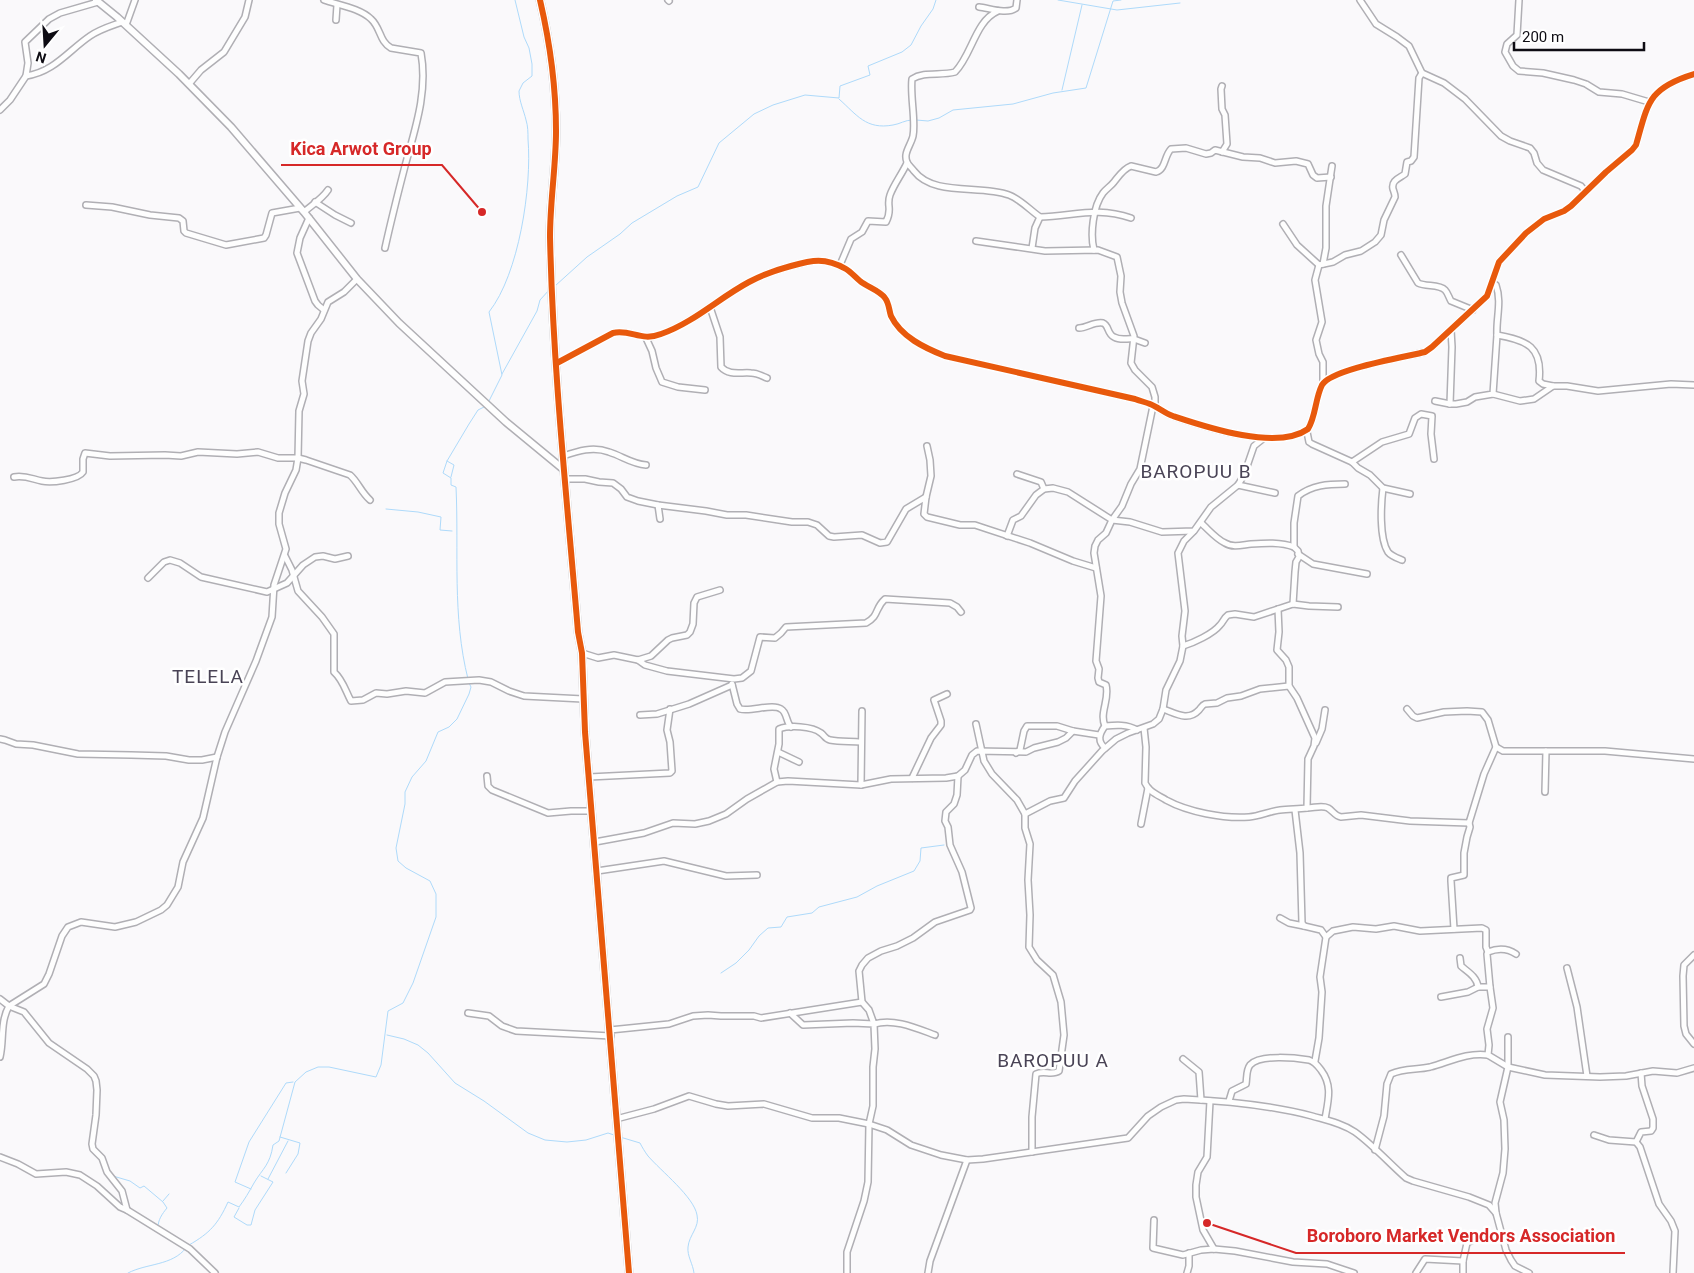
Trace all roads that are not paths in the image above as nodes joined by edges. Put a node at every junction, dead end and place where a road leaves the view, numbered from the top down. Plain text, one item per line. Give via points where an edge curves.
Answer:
1 (135, 0) edge
2 (249, 0) edge
3 (324, 0) edge
4 (540, 0) edge
5 (1017, 0) edge
6 (1360, 0) edge
7 (1519, 0) edge
8 (97, 1) edge
9 (337, 4) junction
10 (979, 7) dead end
11 (998, 11) junction
12 (336, 20) dead end
13 (124, 23) junction
14 (1422, 73) junction
15 (1694, 74) edge
16 (26, 76) junction
17 (189, 84) junction
18 (1222, 86) dead end
19 (1649, 102) junction
20 (0, 110) edge
21 (1222, 152) junction
22 (907, 163) junction
23 (1332, 166) dead end
24 (1331, 177) junction
25 (328, 190) dead end
26 (1586, 192) junction
27 (315, 202) junction
28 (86, 205) dead end
29 (1095, 212) junction
30 (304, 213) junction
31 (1040, 217) junction
32 (1131, 218) dead end
33 (351, 224) dead end
34 (1283, 224) dead end
35 (976, 241) dead end
36 (385, 248) dead end
37 (1032, 248) junction
38 (1094, 250) junction
39 (1401, 255) dead end
40 (840, 265) junction
41 (1321, 265) junction
42 (357, 279) junction
43 (1492, 283) junction
44 (710, 307) junction
45 (324, 310) junction
46 (1473, 310) junction
47 (1080, 328) dead end
48 (1451, 330) junction
49 (1496, 335) junction
50 (646, 338) junction
51 (1134, 339) junction
52 (1145, 343) dead end
53 (557, 363) junction
54 (767, 378) dead end
55 (1323, 383) junction
56 (1694, 385) edge
57 (1553, 386) junction
58 (705, 390) dead end
59 (1493, 394) junction
60 (1436, 401) dead end
61 (1450, 404) junction
62 (1154, 406) junction
63 (1304, 432) junction
64 (1264, 438) junction
65 (927, 446) dead end
66 (563, 456) junction
67 (298, 458) junction
68 (1434, 459) dead end
69 (1352, 462) junction
70 (646, 465) dead end
71 (563, 469) junction
72 (1017, 474) dead end
73 (14, 477) dead end
74 (565, 479) junction
75 (1345, 484) dead end
76 (1238, 485) junction
77 (1383, 488) junction
78 (1044, 489) junction
79 (1275, 493) dead end
80 (1410, 494) dead end
81 (926, 497) junction
82 (370, 500) dead end
83 (658, 505) junction
84 (660, 519) dead end
85 (1112, 520) junction
86 (1201, 523) junction
87 (1194, 531) junction
88 (1006, 536) junction
89 (1294, 547) junction
90 (1298, 554) junction
91 (284, 556) junction
92 (348, 556) dead end
93 (1402, 560) dead end
94 (1096, 568) junction
95 (1367, 574) dead end
96 (294, 576) junction
97 (148, 578) dead end
98 (274, 589) junction
99 (720, 590) dead end
100 (1293, 604) junction
101 (1338, 607) dead end
102 (1278, 609) junction
103 (961, 612) dead end
104 (1183, 646) junction
105 (582, 653) junction
106 (638, 660) junction
107 (734, 679) junction
108 (732, 685) junction
109 (1290, 686) junction
110 (947, 694) dead end
111 (583, 699) junction
112 (1163, 709) junction
113 (1407, 709) dead end
114 (670, 710) junction
115 (1325, 710) dead end
116 (862, 711) dead end
117 (640, 715) dead end
118 (976, 724) dead end
119 (1105, 726) junction
120 (790, 727) junction
121 (1144, 728) junction
122 (1136, 730) junction
123 (1073, 731) junction
124 (1099, 735) junction
125 (0, 739) edge
126 (861, 742) junction
127 (1314, 746) junction
128 (1496, 747) junction
129 (1105, 748) junction
130 (982, 750) junction
131 (1546, 751) junction
132 (778, 752) junction
133 (1016, 753) junction
134 (216, 757) junction
135 (1694, 759) edge
136 (799, 762) dead end
137 (487, 776) dead end
138 (958, 776) junction
139 (589, 777) junction
140 (912, 778) junction
141 (777, 782) junction
142 (861, 784) junction
143 (1148, 788) junction
144 (1545, 792) dead end
145 (1307, 808) junction
146 (592, 810) junction
147 (1295, 810) junction
148 (1025, 814) junction
149 (1468, 823) junction
150 (1141, 824) dead end
151 (595, 842) junction
152 (597, 871) junction
153 (757, 875) dead end
154 (1280, 918) dead end
155 (1304, 926) junction
156 (1454, 929) junction
157 (1326, 937) junction
158 (1488, 952) junction
159 (1516, 954) dead end
160 (1694, 955) edge
161 (1460, 958) dead end
162 (1568, 968) dead end
163 (1478, 987) junction
164 (1490, 987) junction
165 (1441, 998) dead end
166 (0, 999) edge
167 (862, 1002) junction
168 (9, 1006) junction
169 (468, 1013) dead end
170 (790, 1014) junction
171 (874, 1024) junction
172 (610, 1033) junction
173 (935, 1034) dead end
174 (1508, 1037) dead end
175 (1694, 1044) edge
176 (1488, 1055) junction
177 (0, 1057) edge
178 (1183, 1059) dead end
179 (1315, 1062) junction
180 (1508, 1066) junction
181 (1694, 1068) edge
182 (1641, 1073) junction
183 (1587, 1076) junction
184 (1201, 1100) junction
185 (1210, 1101) junction
186 (1229, 1101) junction
187 (616, 1119) junction
188 (1325, 1119) junction
189 (869, 1124) junction
190 (1594, 1135) dead end
191 (1636, 1142) junction
192 (1376, 1150) junction
193 (1032, 1152) junction
194 (0, 1156) edge
195 (967, 1160) junction
196 (127, 1210) junction
197 (1496, 1213) junction
198 (1154, 1220) dead end
199 (1502, 1236) junction
200 (1214, 1249) junction
201 (1189, 1253) junction
202 (1463, 1260) junction
203 (216, 1273) edge
204 (629, 1273) edge
205 (847, 1273) edge
206 (928, 1273) edge
207 (1187, 1273) edge
208 (1354, 1273) edge
209 (1416, 1273) edge
210 (1463, 1273) edge
211 (1529, 1273) edge
212 (1673, 1273) edge

1 - 13 street
2 - 17 street via 245,17 224,52
3 - 9 street
4 - 53 street via 555,106 550,236
5 - 11 street via 1013,11
6 - 14 street via 1376,24 1409,46
7 - 19 street via 1517,35 1507,44 1505,52 1516,69 1523,73 1543,73 1574,80 1599,92 1622,94
8 - 13 street
8 - 16 street via 49,19 25,42
9 - 12 street
9 - 36 street via 370,18 387,46 421,53 424,70 420,114
10 - 11 street
11 - 22 street via 981,27 955,72 913,77 913,133
13 - 16 street via 89,36 46,71
13 - 17 street
14 - 26 street via 1444,83 1465,99 1501,136 1530,148 1543,170 1581,186
14 - 41 street via 1419,78 1414,160 1407,162 1405,174 1393,186 1396,194 1382,224 1381,235 1362,251
15 - 19 street via 1664,86
16 - 20 street
17 - 30 street
18 - 21 street via 1227,144
19 - 26 street via 1636,145
21 - 24 street via 1275,163 1301,162 1308,164 1317,178
21 - 29 street via 1215,150 1206,154 1186,148 1171,149 1160,171 1127,167 1102,194
22 - 31 street via 918,176 932,184 1011,195
22 - 40 street via 890,194 890,214 886,222 868,221 862,232 851,239
23 - 24 street
24 - 41 street via 1326,206 1326,248
25 - 27 street
26 - 43 street via 1564,211 1544,219 1526,233 1499,262
27 - 30 street
27 - 33 street
28 - 30 street via 179,218 186,234 226,245 264,238 272,213
29 - 31 street
29 - 32 street via 1117,213
29 - 38 street via 1091,239
30 - 42 street
30 - 45 street via 297,253 315,301
31 - 37 street
34 - 41 street via 1297,244
35 - 37 street
37 - 38 street via 1045,251
38 - 51 street via 1118,258 1122,303
39 - 46 street via 1418,283 1439,287 1446,291 1451,301
40 - 44 street via 819,260 772,272 747,283
40 - 62 street via 882,295 896,323 912,340 927,348 965,361
41 - 55 street via 1315,280 1322,322 1316,340 1323,362
42 - 45 street via 330,300
42 - 71 street via 464,384
43 - 46 street via 1487,296
43 - 49 street via 1496,285 1500,307
44 - 50 street via 662,334
44 - 54 street via 720,337 721,367 737,374 754,373
45 - 67 street via 308,341 302,381 304,394
46 - 48 street
47 - 51 street via 1105,323 1112,337
48 - 55 street via 1425,352 1359,367
48 - 61 street
49 - 57 street via 1532,346 1538,358 1539,380
49 - 59 street
50 - 53 street via 613,333
50 - 58 street via 662,382
51 - 52 street
51 - 62 street via 1131,363 1152,388
53 - 66 street
55 - 63 street via 1313,418
56 - 57 street via 1598,391
57 - 59 street via 1526,401
59 - 61 street
60 - 61 street
62 - 64 street via 1173,416 1232,434
62 - 85 street via 1140,469
63 - 64 street via 1290,437
63 - 69 street via 1312,444
64 - 76 street via 1254,446
65 - 81 street via 932,476
66 - 70 street via 596,449
66 - 71 street
67 - 73 street via 278,458 258,452 198,452 181,456 85,453 83,472 77,477 46,482
67 - 82 street via 350,475
67 - 91 street via 279,513 286,546
68 - 69 street via 1432,416 1421,414 1415,418 1409,434 1382,442
69 - 77 street
71 - 74 street
72 - 78 street via 1041,482
74 - 83 street via 613,483 630,499
74 - 105 street
75 - 89 street via 1316,486 1298,496
76 - 79 street
76 - 86 street via 1212,507
77 - 80 street
77 - 93 street via 1384,542 1388,552
78 - 85 street via 1068,492
78 - 88 street via 1021,516 1013,520
81 - 83 street via 906,509 886,542 880,543 862,535 829,536 808,522 732,516
81 - 88 street via 924,514 928,517 960,525 975,525
83 - 84 street
85 - 87 street via 1162,532
85 - 94 street via 1095,546
86 - 87 street
86 - 89 street via 1230,545
87 - 104 street via 1178,553 1185,611
88 - 94 street
89 - 90 street
90 - 95 street via 1313,564
90 - 100 street
91 - 96 street
91 - 98 street
92 - 96 street via 315,557
94 - 119 street via 1101,596 1096,661 1099,682 1107,688
96 - 98 street
96 - 111 street via 298,591 334,634 334,672 341,678 351,701 363,700 376,693 425,693 445,682 479,680 524,696
97 - 98 street via 170,560 216,582 265,592
98 - 134 street via 272,617 262,646
99 - 106 street via 696,598 693,627 687,635 672,638 651,656
100 - 101 street
100 - 102 street
102 - 104 street via 1254,617 1228,615 1219,627
102 - 109 street via 1277,650 1286,660
103 - 107 street via 950,603 885,599 874,619 866,624 786,626 775,638 760,637 751,672
104 - 112 street via 1180,661 1166,690
105 - 106 street via 598,658 614,655
105 - 111 street
106 - 107 street via 673,672
107 - 108 street
108 - 114 street
108 - 120 street via 740,709 781,708
109 - 112 street via 1260,689 1205,704 1186,716
109 - 127 street via 1314,732
110 - 140 street via 934,700 941,725 931,738
111 - 139 street
112 - 121 street via 1159,720
113 - 128 street via 1418,718 1444,712 1482,712 1488,720
114 - 117 street
114 - 139 street via 667,730 670,773
115 - 127 street via 1322,729
116 - 126 street
118 - 130 street
119 - 122 street
119 - 124 street
120 - 126 street via 813,729 827,739
120 - 132 street via 779,729
121 - 122 street
121 - 143 street
122 - 129 street
123 - 124 street
123 - 133 street via 1058,742
123 - 133 street via 1057,726 1028,726
124 - 129 street
125 - 134 street via 78,754 166,756 189,760
126 - 142 street
127 - 145 street via 1308,759
128 - 131 street via 1503,751
128 - 149 street
129 - 148 street via 1064,798 1050,801
130 - 133 street
130 - 138 street via 972,755
130 - 148 street via 992,774
131 - 135 street via 1605,751
131 - 144 street
132 - 136 street
132 - 141 street via 774,768
134 - 168 street via 203,818 184,862 178,887 167,905 122,926 87,922 72,924 62,936 44,984
137 - 146 street via 492,790 548,813
138 - 140 street
138 - 167 street via 954,804 945,816 952,854 962,872 971,908 935,922 914,938 868,958 858,971
139 - 146 street
140 - 142 street
141 - 142 street
141 - 151 street via 709,821 673,823 644,833
143 - 147 street via 1172,803 1218,816 1248,817 1278,810
143 - 150 street
145 - 147 street
145 - 149 street via 1322,806 1338,817 1362,815
146 - 151 street
147 - 155 street
148 - 193 street via 1030,844 1029,947 1053,975 1061,1002 1064,1035 1060,1071 1036,1074
149 - 156 street via 1464,875 1451,881
151 - 152 street
152 - 153 street via 664,861 726,876
152 - 172 street
154 - 155 street
155 - 157 street via 1321,930
156 - 157 street via 1420,931 1394,926 1376,929 1353,927 1333,931
156 - 158 street via 1486,930
157 - 179 street
158 - 159 street via 1504,949
158 - 164 street
160 - 175 street via 1684,965 1683,976 1684,1026
161 - 163 street via 1461,966 1475,978
162 - 183 street
163 - 164 street
163 - 165 street
164 - 176 street via 1493,1008 1488,1029
166 - 168 street
167 - 170 street
167 - 171 street
168 - 177 street via 2,1024
168 - 196 street via 24,1012 49,1043 94,1076 97,1090 93,1149 122,1191
169 - 172 street via 489,1016 516,1031
170 - 171 street via 803,1025
170 - 172 street via 761,1018 693,1016 669,1024
171 - 173 street via 905,1024
171 - 189 street via 873,1106
172 - 187 street
174 - 180 street
176 - 180 street
176 - 192 street via 1463,1057 1391,1074
178 - 184 street via 1199,1072
179 - 186 street via 1273,1058 1253,1062 1247,1070 1246,1084 1232,1091
179 - 188 street via 1329,1086
180 - 183 street via 1544,1076
180 - 197 street via 1500,1095 1505,1149
181 - 182 street via 1677,1073
182 - 183 street
182 - 191 street via 1654,1125 1651,1131 1640,1134
184 - 185 street
184 - 193 street via 1176,1100 1161,1107 1128,1138
185 - 186 street
185 - 200 street via 1208,1157 1198,1172 1196,1197 1203,1230
186 - 188 street
187 - 189 street via 689,1096 728,1106 764,1104 812,1118 839,1118
187 - 204 street
188 - 192 street via 1355,1132
189 - 195 street via 887,1130 911,1145
189 - 205 street via 868,1182 847,1252
190 - 191 street
191 - 212 street via 1643,1153 1659,1204 1673,1225
192 - 197 street via 1413,1182 1486,1203
193 - 195 street
194 - 196 street via 36,1174 66,1172 80,1175
195 - 206 street
196 - 203 street via 190,1249
197 - 199 street
198 - 201 street via 1152,1248 1180,1255
199 - 202 street via 1467,1243
199 - 211 street via 1511,1260
200 - 201 street
200 - 208 street via 1327,1264
201 - 207 street
202 - 209 street via 1427,1259
202 - 210 street

